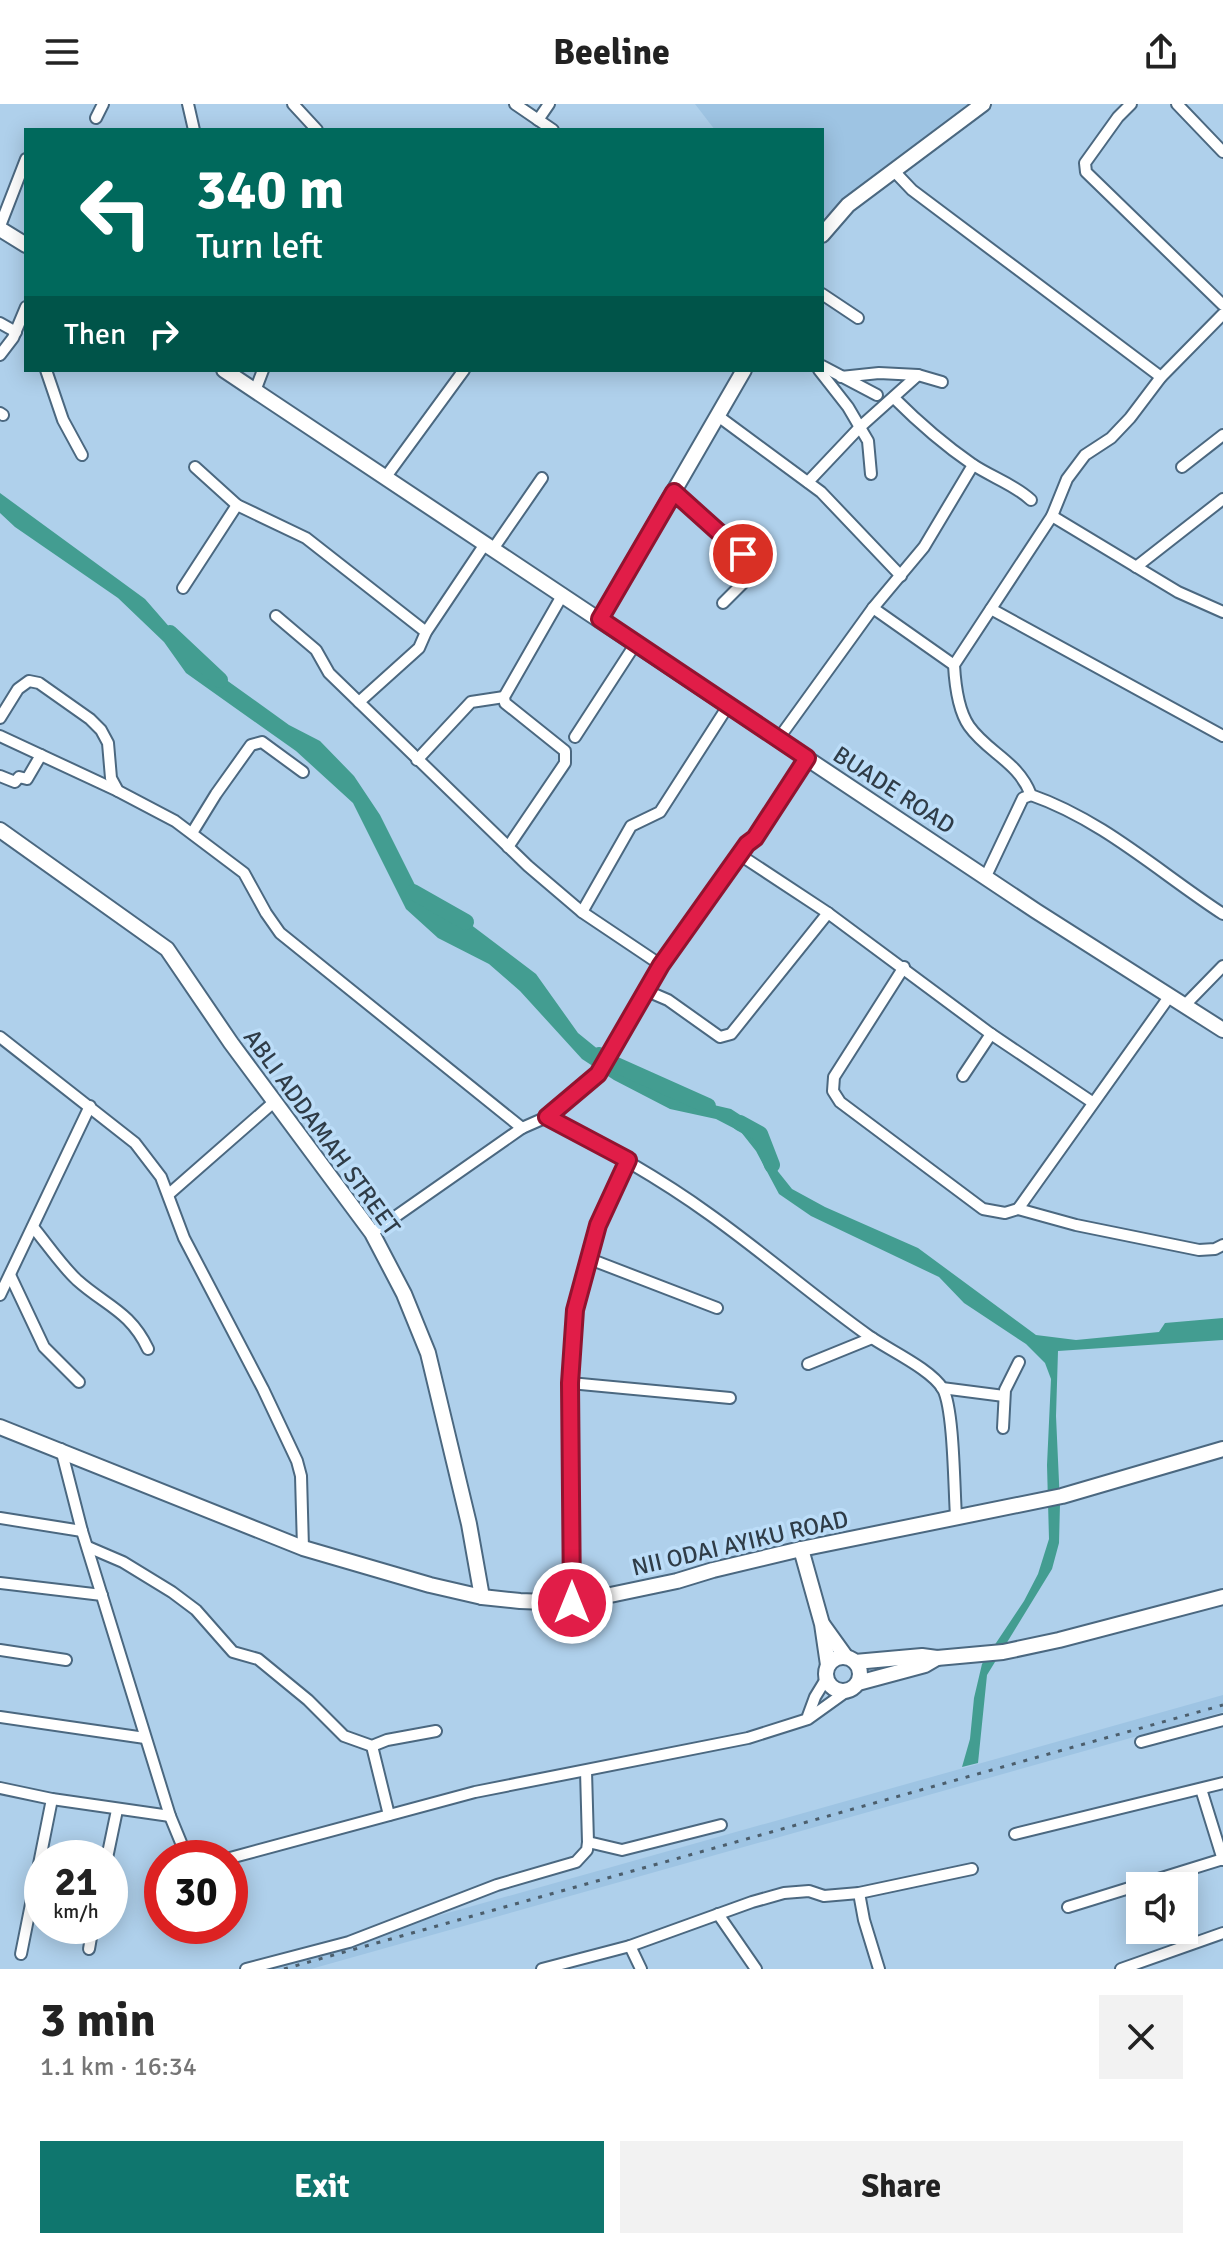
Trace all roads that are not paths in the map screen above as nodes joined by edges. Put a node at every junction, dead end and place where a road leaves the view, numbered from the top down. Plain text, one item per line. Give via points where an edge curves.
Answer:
1 (103, 104) edge
2 (188, 104) edge
3 (293, 104) edge
4 (515, 104) edge
5 (549, 104) edge
6 (983, 104) edge
7 (1131, 104) edge
8 (1177, 104) edge
9 (96, 118) dead end
10 (538, 120) junction
11 (194, 128) edge
12 (315, 128) edge
13 (550, 128) edge
14 (1223, 152) edge
15 (24, 164) edge
16 (893, 170) junction
17 (0, 227) edge
18 (824, 233) edge
19 (24, 244) edge
20 (824, 295) edge
21 (1223, 305) edge
22 (1223, 314) edge
23 (858, 318) dead end
24 (0, 323) edge
25 (21, 331) edge
26 (0, 355) edge
27 (824, 370) edge
28 (47, 372) edge
29 (227, 372) edge
30 (262, 372) edge
31 (463, 372) edge
32 (743, 372) edge
33 (823, 372) edge
34 (918, 375) junction
35 (841, 377) junction
36 (1161, 377) junction
37 (942, 382) dead end
38 (255, 391) junction
39 (877, 395) dead end
40 (894, 398) junction
41 (718, 416) junction
42 (860, 427) junction
43 (1222, 438) edge
44 (82, 455) dead end
45 (973, 465) junction
46 (195, 467) dead end
47 (1182, 467) dead end
48 (871, 474) dead end
49 (385, 478) junction
50 (542, 478) dead end
51 (808, 482) junction
52 (674, 492) junction
53 (1223, 499) edge
54 (1031, 500) dead end
55 (237, 505) junction
56 (1052, 516) junction
57 (489, 546) junction
58 (1136, 567) junction
59 (901, 576) junction
60 (183, 588) dead end
61 (563, 594) junction
62 (723, 603) dead end
63 (873, 608) junction
64 (991, 609) junction
65 (1223, 612) edge
66 (276, 616) dead end
67 (600, 619) junction
68 (426, 632) junction
69 (636, 643) junction
70 (954, 665) junction
71 (504, 697) junction
72 (359, 702) junction
73 (728, 706) junction
74 (0, 718) edge
75 (0, 736) edge
76 (1223, 736) edge
77 (575, 737) dead end
78 (779, 738) junction
79 (41, 755) junction
80 (807, 758) junction
81 (417, 760) junction
82 (303, 772) dead end
83 (0, 776) edge
84 (118, 791) junction
85 (1031, 795) junction
86 (0, 830) edge
87 (192, 833) junction
88 (508, 847) junction
89 (740, 855) junction
90 (986, 876) junction
91 (582, 912) junction
92 (828, 913) junction
93 (1223, 914) edge
94 (661, 965) junction
95 (1223, 966) edge
96 (904, 967) junction
97 (647, 991) junction
98 (1169, 997) junction
99 (1184, 1006) junction
100 (1223, 1030) edge
101 (991, 1034) junction
102 (0, 1037) edge
103 (963, 1076) dead end
104 (274, 1102) junction
105 (1092, 1102) junction
106 (90, 1106) junction
107 (547, 1117) junction
108 (522, 1128) junction
109 (628, 1160) junction
110 (169, 1194) junction
111 (1018, 1209) junction
112 (33, 1227) junction
113 (372, 1233) junction
114 (1223, 1245) edge
115 (587, 1258) junction
116 (10, 1275) junction
117 (0, 1295) edge
118 (717, 1308) dead end
119 (872, 1338) junction
120 (148, 1349) dead end
121 (1019, 1362) dead end
122 (808, 1364) dead end
123 (79, 1382) dead end
124 (570, 1383) junction
125 (942, 1388) junction
126 (1004, 1396) junction
127 (730, 1398) dead end
128 (0, 1427) edge
129 (1003, 1428) dead end
130 (61, 1449) junction
131 (1223, 1449) edge
132 (956, 1516) junction
133 (0, 1518) edge
134 (82, 1531) junction
135 (88, 1547) junction
136 (303, 1548) junction
137 (801, 1549) junction
138 (0, 1583) edge
139 (102, 1595) junction
140 (482, 1597) junction
141 (1223, 1597) edge
142 (572, 1603) junction
143 (822, 1624) junction
144 (0, 1650) edge
145 (937, 1658) junction
146 (850, 1659) junction
147 (66, 1660) dead end
148 (827, 1672) junction
149 (852, 1687) junction
150 (0, 1717) edge
151 (808, 1719) junction
152 (1223, 1720) edge
153 (436, 1731) dead end
154 (145, 1738) junction
155 (1141, 1742) dead end
156 (372, 1746) junction
157 (586, 1771) junction
158 (1223, 1783) edge
159 (0, 1788) edge
160 (1201, 1789) junction
161 (52, 1799) junction
162 (117, 1810) junction
163 (389, 1815) junction
164 (170, 1816) junction
165 (721, 1825) dead end
166 (1015, 1834) dead end
167 (111, 1840) edge
168 (180, 1840) edge
169 (588, 1842) junction
170 (248, 1853) edge
171 (1223, 1859) edge
172 (972, 1869) dead end
173 (859, 1893) junction
174 (1068, 1907) dead end
175 (718, 1914) junction
176 (1223, 1933) edge
177 (90, 1944) edge
178 (630, 1946) junction
179 (89, 1949) dead end
180 (21, 1954) dead end
181 (246, 1969) edge
182 (542, 1969) edge
183 (641, 1969) edge
184 (756, 1969) edge
185 (879, 1969) edge
186 (1121, 1969) edge

1 - 9 street
2 - 11 street
3 - 12 street
4 - 10 street
5 - 10 street
6 - 16 street
7 - 21 street via 1085,163 1086,172
8 - 14 street
10 - 13 street
15 - 17 street
16 - 18 street via 848,205
16 - 36 street
17 - 19 street
20 - 23 street
22 - 36 street
24 - 25 street
25 - 26 street
27 - 35 street
28 - 44 street
29 - 38 street, BUADE ROAD
30 - 38 street
31 - 49 street
32 - 41 street
33 - 42 street
34 - 35 street
34 - 37 street
34 - 40 street
35 - 39 street
36 - 56 street via 1111,438 1085,455 1067,479
38 - 49 street, BUADE ROAD
40 - 42 street
40 - 45 street
41 - 51 street
41 - 52 street
42 - 48 street via 868,441
42 - 51 street
43 - 47 street
45 - 54 street
45 - 59 street
46 - 55 street
49 - 57 street, BUADE ROAD
50 - 57 street
51 - 59 street
52 - 62 street via 748,563 746,580
52 - 67 street
53 - 58 street
55 - 60 street
55 - 68 street via 306,538
56 - 58 street
56 - 64 street
57 - 61 street, BUADE ROAD
57 - 68 street
58 - 65 street
59 - 63 street
61 - 67 street, BUADE ROAD
61 - 71 street
63 - 70 street
63 - 78 street
64 - 70 street
64 - 76 street
66 - 72 street via 316,650 329,673
67 - 69 street, BUADE ROAD
68 - 72 street via 419,648
69 - 73 street, BUADE ROAD
69 - 77 street
70 - 85 street via 970,728 1020,772
71 - 81 street via 471,702
71 - 88 street via 566,757
72 - 81 street
73 - 78 street, BUADE ROAD
73 - 91 street via 660,812 631,826
74 - 84 street via 18,689 29,681 39,683 101,730
75 - 79 street
78 - 80 street, BUADE ROAD
79 - 83 street via 27,779 15,782
79 - 84 street
80 - 89 street
80 - 90 street, BUADE ROAD
81 - 88 street
82 - 87 street via 262,742 251,745
84 - 87 street
85 - 90 street via 1023,798
85 - 93 street via 1126,844
86 - 104 street, ABLI ADDAMAH STREET via 167,949
87 - 108 street via 244,873 280,933
88 - 91 street
89 - 92 street
89 - 94 street
90 - 98 street, BUADE ROAD
91 - 94 street
92 - 96 street
92 - 97 street via 731,1034 720,1037
94 - 97 street
95 - 99 street
96 - 101 street
96 - 111 street via 834,1077 833,1091 840,1102 983,1209
97 - 107 street via 598,1074
98 - 99 street, BUADE ROAD
98 - 105 street
99 - 100 street, BUADE ROAD
101 - 103 street
101 - 105 street
102 - 106 street
104 - 110 street
104 - 113 street, ABLI ADDAMAH STREET
105 - 111 street
106 - 110 street via 135,1143
106 - 112 street
107 - 108 street
107 - 109 street
108 - 113 street
109 - 115 street
109 - 119 street via 709,1214
110 - 136 street via 184,1238 297,1461
111 - 114 street via 1199,1250
112 - 116 street
112 - 120 street via 77,1279 139,1329
113 - 140 street, ABLI ADDAMAH STREET via 428,1353
115 - 118 street
115 - 124 street via 575,1310
116 - 117 street
116 - 123 street via 44,1347
119 - 122 street
119 - 125 street
121 - 126 street
124 - 127 street
124 - 142 street
125 - 126 street
125 - 132 street
126 - 129 street
128 - 130 street, NII ODAI AYIKU ROAD
130 - 134 street
130 - 136 street, NII ODAI AYIKU ROAD
131 - 132 street, NII ODAI AYIKU ROAD via 1062,1496
132 - 137 street, NII ODAI AYIKU ROAD
133 - 134 street
134 - 135 street
135 - 139 street
135 - 156 street via 172,1592 233,1652 258,1659 344,1736
136 - 140 street, NII ODAI AYIKU ROAD
137 - 142 street, NII ODAI AYIKU ROAD
137 - 143 street
138 - 139 street
139 - 154 street
140 - 142 street, NII ODAI AYIKU ROAD
141 - 145 street via 1059,1640
143 - 146 street
143 - 148 street
144 - 147 street
145 - 146 street
145 - 149 street
146 - 148 street via 836,1659
146 - 149 street via 860,1672
148 - 149 street via 834,1689
148 - 151 street
149 - 151 street
150 - 154 street
151 - 157 street via 748,1738
152 - 155 street
153 - 156 street
154 - 164 street
156 - 163 street
157 - 163 street
157 - 169 street
158 - 160 street
159 - 161 street
160 - 166 street
160 - 171 street
161 - 162 street
161 - 180 street
162 - 164 street
162 - 167 street
163 - 170 street
164 - 168 street
165 - 169 street via 622,1850
169 - 181 street via 576,1862 497,1885 349,1942
171 - 174 street
172 - 173 street
173 - 175 street via 792,1892
173 - 185 street
175 - 178 street
175 - 184 street
176 - 186 street
177 - 179 street
178 - 182 street
178 - 183 street

